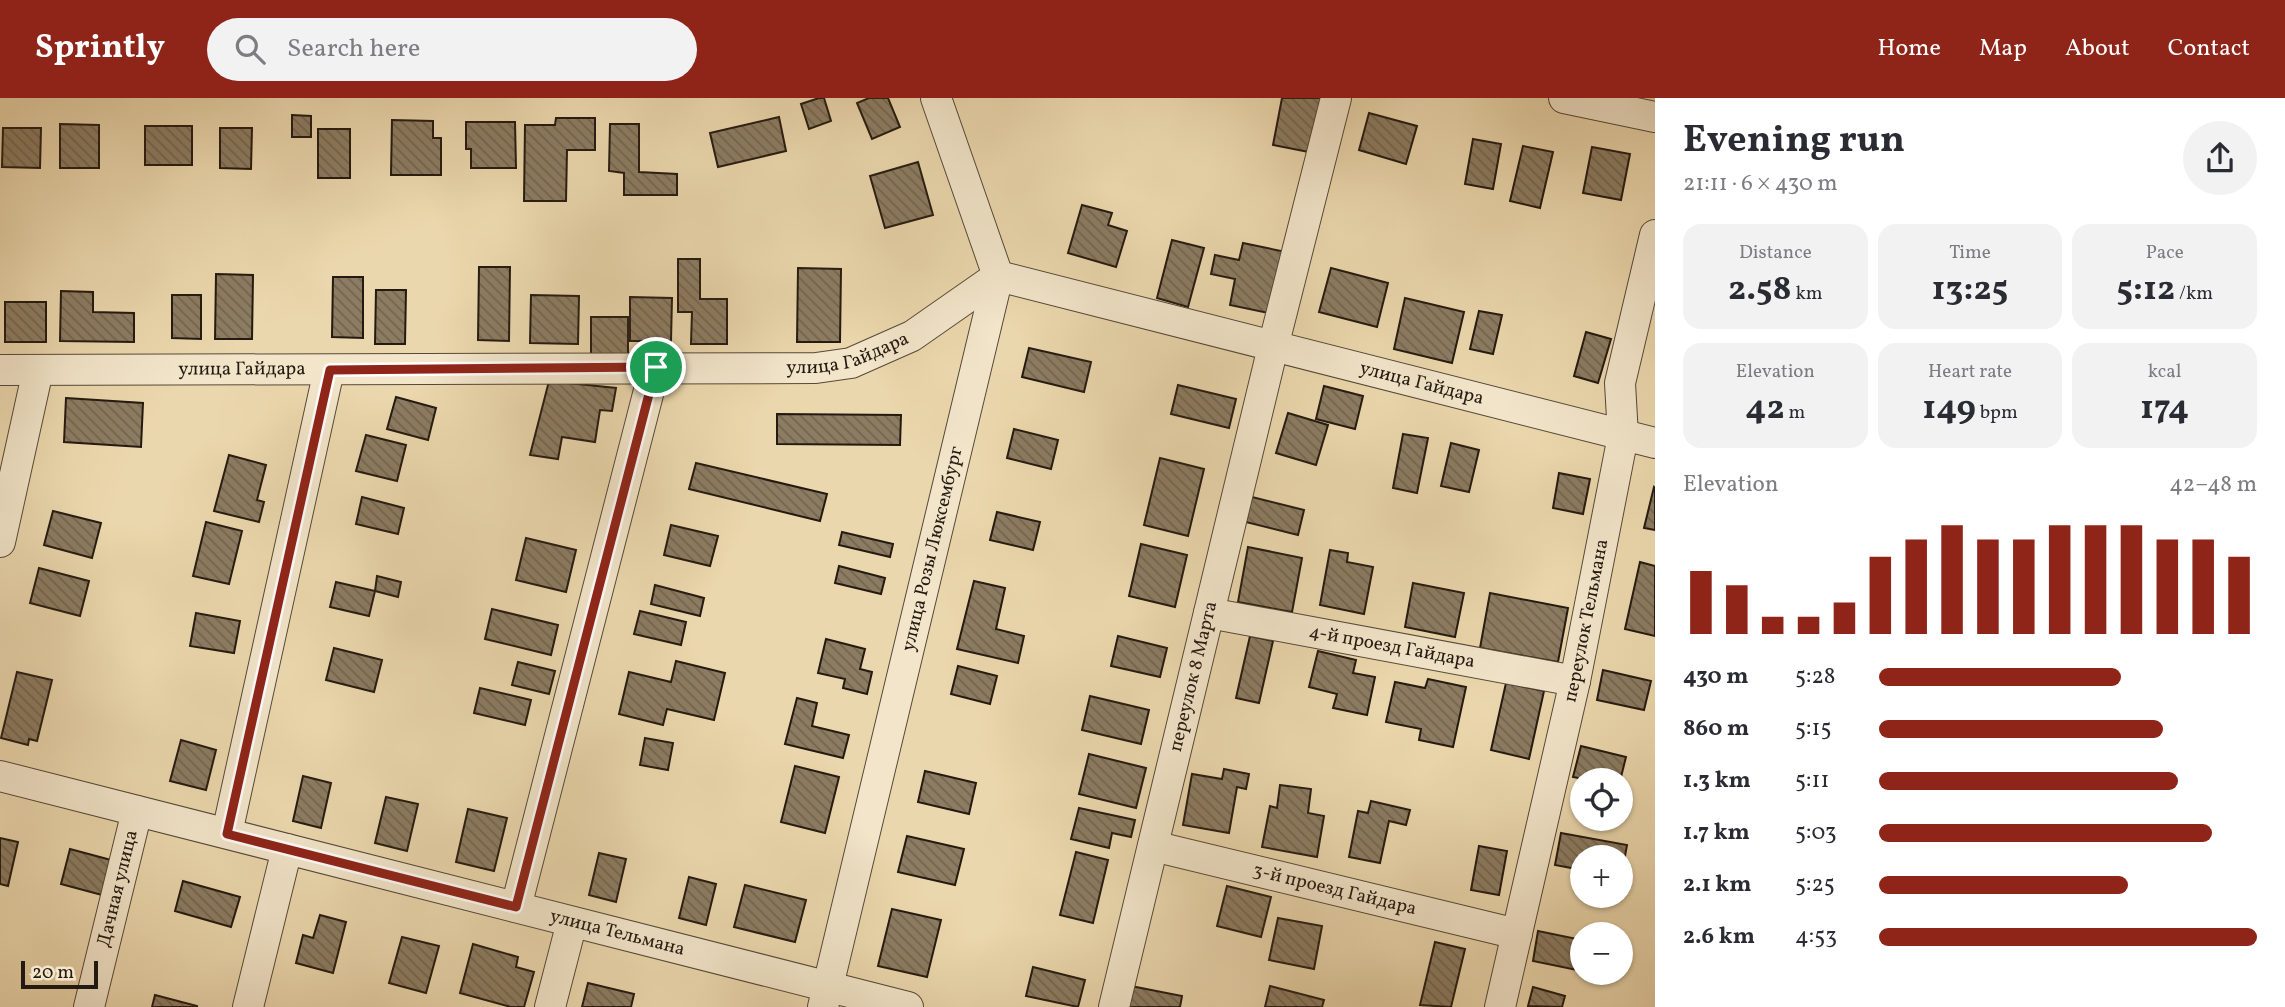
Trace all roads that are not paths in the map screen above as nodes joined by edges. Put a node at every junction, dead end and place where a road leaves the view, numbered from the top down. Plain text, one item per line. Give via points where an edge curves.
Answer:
1 (936, 98) edge
2 (1336, 98) edge
3 (1564, 98) edge
4 (1655, 117) edge
5 (1655, 235) edge
6 (998, 276) junction
7 (1273, 347) junction
8 (656, 367) junction
9 (0, 370) edge
10 (38, 370) junction
11 (330, 370) junction
12 (1623, 436) junction
13 (1655, 443) edge
14 (0, 542) edge
15 (1209, 613) junction
16 (1575, 681) junction
17 (0, 776) edge
18 (138, 811) junction
19 (227, 834) junction
20 (1153, 846) junction
21 (287, 849) junction
22 (516, 907) junction
23 (572, 922) junction
24 (1517, 934) junction
25 (825, 997) edge
26 (89, 1007) edge
27 (248, 1007) edge
28 (551, 1007) edge
29 (908, 1007) edge
30 (1114, 1007) edge
31 (1500, 1007) edge

1 - 6 street
2 - 7 street, переулок 8 Марта
3 - 4 street
5 - 12 street, переулок Тельмана via 1620,383
6 - 7 street, улица Гайдара
6 - 8 street, улица Гайдара via 912,336 851,363 781,370
6 - 25 street, улица Розы Люксембург
7 - 12 street, улица Гайдара
7 - 15 street, переулок 8 Марта
8 - 11 street, улица Гайдара
8 - 22 street
9 - 10 street, улица Гайдара
10 - 11 street, улица Гайдара
10 - 14 street
11 - 19 street
12 - 13 street, улица Гайдара
12 - 16 street, переулок Тельмана
15 - 16 street, 4-й проезд Гайдара
15 - 20 street, переулок 8 Марта
16 - 24 street, переулок Тельмана
17 - 18 street, улица Тельмана
18 - 19 street, улица Тельмана
18 - 26 street, Дачная улица
19 - 21 street, улица Тельмана
20 - 24 street, 3-й проезд Гайдара
20 - 30 street, переулок 8 Марта
21 - 22 street, улица Тельмана
21 - 27 street
22 - 23 street, улица Тельмана
23 - 25 street, улица Тельмана
23 - 28 street
24 - 31 street, переулок Тельмана
25 - 29 street, улица Тельмана

